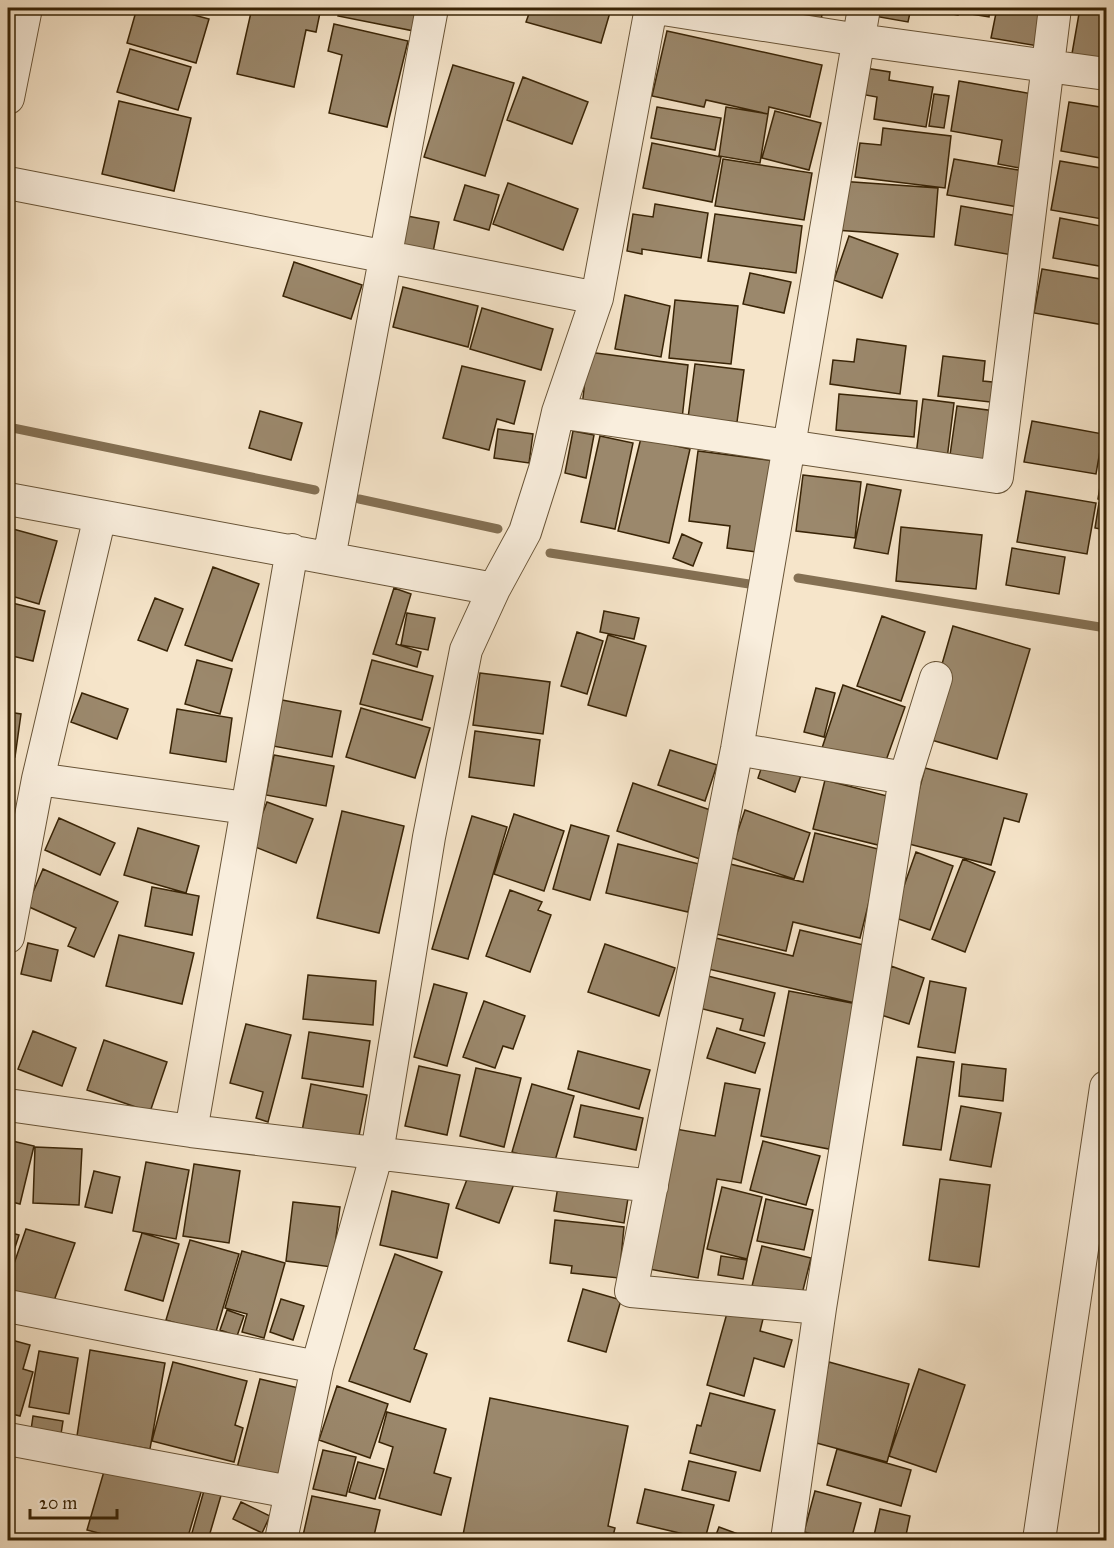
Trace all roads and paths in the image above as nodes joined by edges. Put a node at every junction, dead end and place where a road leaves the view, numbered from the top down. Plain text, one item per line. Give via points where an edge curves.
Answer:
1 (26, 8) edge
2 (432, 8) edge
3 (651, 8) edge
4 (657, 8) edge
5 (864, 8) edge
6 (1055, 8) edge
7 (859, 40) junction
8 (1047, 67) junction
9 (1107, 74) edge
10 (8, 98) edge
11 (8, 183) edge
12 (386, 257) junction
13 (597, 298) junction
14 (558, 412) junction
15 (788, 446) junction
16 (8, 499) edge
17 (100, 516) junction
18 (292, 550) junction
19 (329, 558) junction
20 (494, 589) junction
21 (936, 678) dead end
22 (737, 749) junction
23 (905, 778) junction
24 (38, 779) junction
25 (246, 808) junction
26 (8, 937) edge
27 (1107, 1087) edge
28 (8, 1105) edge
29 (191, 1131) junction
30 (377, 1153) junction
31 (652, 1186) junction
32 (8, 1306) edge
33 (820, 1308) junction
34 (317, 1367) junction
35 (8, 1439) edge
36 (290, 1492) junction
37 (281, 1540) edge
38 (787, 1540) edge
39 (1039, 1540) edge

1 - 10 street
2 - 12 street
3 - 13 street
4 - 7 street
5 - 7 street
6 - 8 street
7 - 8 street
7 - 15 street
8 - 9 street
8 - 15 street via 997,477
11 - 12 street
12 - 13 street
12 - 19 street
13 - 14 street
14 - 15 street
14 - 20 street via 525,532
15 - 22 street
16 - 17 street
17 - 18 street
17 - 24 street
18 - 19 street
18 - 25 street
19 - 20 street
20 - 30 street via 464,661 429,837
21 - 23 street
22 - 23 street
22 - 31 street
23 - 33 street
24 - 25 street
24 - 26 street
25 - 29 street
27 - 39 street
28 - 29 street
29 - 30 street
30 - 31 street
30 - 34 street
31 - 33 street via 631,1291
32 - 34 street
33 - 38 street
34 - 36 street
35 - 36 street
36 - 37 street

